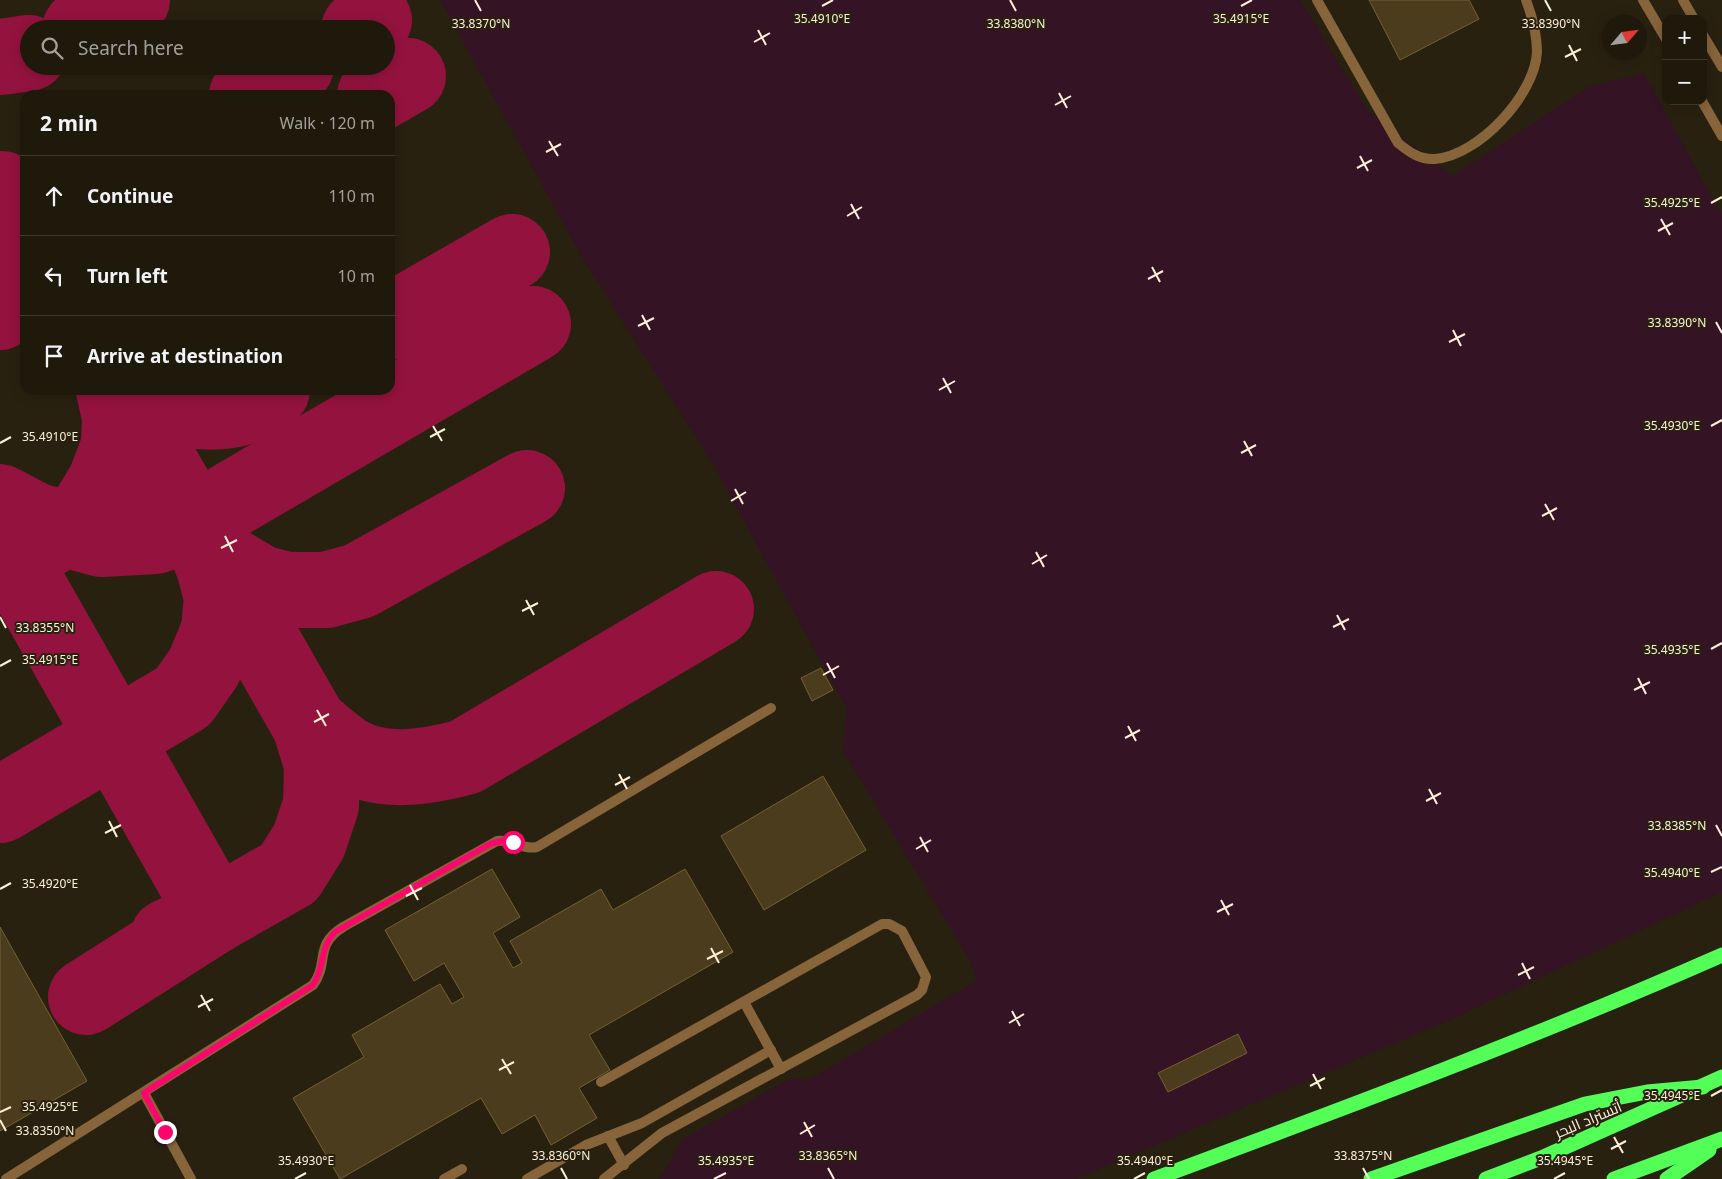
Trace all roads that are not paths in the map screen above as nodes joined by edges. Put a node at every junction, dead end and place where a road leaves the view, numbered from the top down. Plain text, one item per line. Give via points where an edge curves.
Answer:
1 (1317, 0) edge
2 (1526, 0) edge
3 (1643, 0) edge
4 (1683, 0) edge
5 (1692, 15) edge
6 (1662, 32) edge
7 (1707, 42) edge
8 (1722, 67) edge
9 (1704, 105) edge
10 (1722, 136) edge
11 (771, 708) dead end
12 (1722, 955) edge
13 (744, 1002) junction
14 (771, 1050) junction
15 (781, 1068) junction
16 (1722, 1077) edge
17 (600, 1082) dead end
18 (1703, 1087) junction
19 (144, 1093) junction
20 (608, 1136) junction
21 (1722, 1139) edge
22 (624, 1164) junction
23 (462, 1170) dead end
24 (6, 1179) edge
25 (191, 1179) edge
26 (444, 1179) edge
27 (527, 1179) edge
28 (604, 1179) edge
29 (1154, 1179) edge
30 (1371, 1179) edge
31 (1486, 1179) edge
32 (1614, 1179) edge
33 (1667, 1179) edge

1 - 2 street via 1398,143 1415,155 1436,159 1449,156 1480,139 1512,110 1524,93 1537,52
3 - 6 street
4 - 5 street
7 - 8 street
9 - 10 street
11 - 19 street via 537,848 497,841 343,927 328,939 319,977 313,985
12 - 29 highway via 1623,999 1367,1100
13 - 14 street
13 - 15 street via 882,924 902,931 926,977 922,990
13 - 17 street
14 - 15 street
14 - 20 street via 642,1123
15 - 22 street via 662,1133
16 - 18 highway, أتستراد البحر
18 - 30 highway via 1647,1092 1585,1104
18 - 31 highway, أتستراد البحر
19 - 24 street
19 - 25 street
20 - 22 street
20 - 27 street
21 - 32 highway
21 - 33 highway
22 - 28 street
23 - 26 street

